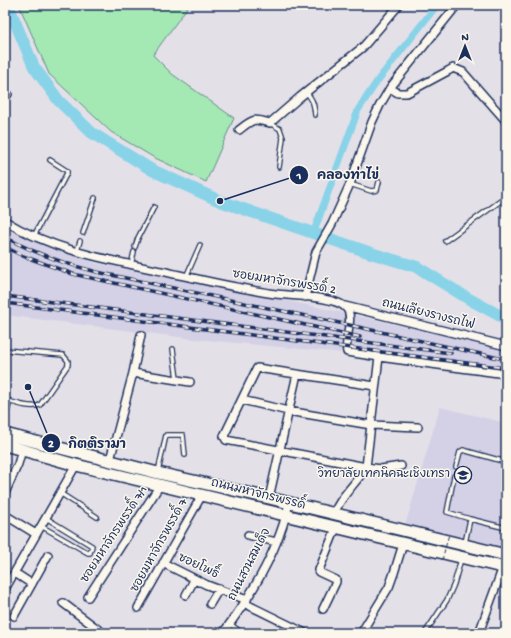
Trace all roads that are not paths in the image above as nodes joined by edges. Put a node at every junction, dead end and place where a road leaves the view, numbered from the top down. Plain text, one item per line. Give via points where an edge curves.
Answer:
1 (399, 5) edge
2 (456, 5) edge
3 (390, 88) junction
4 (306, 92) junction
5 (315, 115) dead end
6 (506, 121) edge
7 (270, 123) junction
8 (239, 130) dead end
9 (50, 160) dead end
10 (279, 167) dead end
11 (380, 182) dead end
12 (350, 184) junction
13 (506, 197) edge
14 (95, 198) dead end
15 (154, 207) dead end
16 (5, 221) edge
17 (83, 233) dead end
18 (34, 236) junction
19 (80, 241) dead end
20 (445, 241) dead end
21 (200, 245) dead end
22 (135, 247) dead end
23 (76, 252) junction
24 (134, 252) dead end
25 (131, 265) junction
26 (186, 277) junction
27 (304, 297) junction
28 (345, 306) junction
29 (141, 335) dead end
30 (506, 346) edge
31 (173, 349) dead end
32 (5, 350) edge
33 (379, 357) junction
34 (133, 373) junction
35 (297, 374) junction
36 (506, 374) edge
37 (177, 380) junction
38 (190, 382) dead end
39 (376, 386) junction
40 (5, 400) edge
41 (242, 400) junction
42 (10, 402) junction
43 (288, 411) junction
44 (5, 419) edge
45 (371, 425) junction
46 (418, 427) dead end
47 (5, 434) edge
48 (5, 445) edge
49 (22, 450) junction
50 (279, 450) junction
51 (185, 455) dead end
52 (110, 460) junction
53 (506, 462) edge
54 (76, 465) junction
55 (400, 466) dead end
56 (366, 467) junction
57 (456, 467) dead end
58 (158, 473) junction
59 (454, 476) dead end
60 (160, 485) junction
61 (5, 493) edge
62 (60, 493) junction
63 (202, 495) junction
64 (268, 498) junction
65 (289, 503) junction
66 (334, 514) junction
67 (5, 515) edge
68 (286, 516) junction
69 (97, 517) dead end
70 (46, 518) junction
71 (470, 519) junction
72 (41, 526) junction
73 (336, 528) junction
74 (506, 528) edge
75 (36, 534) junction
76 (248, 535) dead end
77 (276, 542) junction
78 (403, 544) junction
79 (464, 545) junction
80 (48, 555) dead end
81 (506, 555) edge
82 (461, 558) junction
83 (163, 563) junction
84 (505, 568) edge
85 (15, 573) junction
86 (32, 584) junction
87 (207, 585) junction
88 (5, 589) edge
89 (219, 589) junction
90 (186, 595) dead end
91 (88, 597) dead end
92 (246, 601) junction
93 (63, 603) dead end
94 (210, 604) dead end
95 (138, 608) dead end
96 (323, 609) dead end
97 (14, 616) dead end
98 (230, 624) junction
99 (103, 633) edge
100 (223, 633) edge
101 (242, 633) edge
102 (305, 633) edge
103 (360, 633) edge
104 (425, 633) edge
105 (479, 633) edge

1 - 4 street via 363,47
2 - 3 street
3 - 6 street via 398,93 407,93 453,68 458,69 471,80
3 - 12 street via 372,122
4 - 5 lane via 314,104
4 - 7 street
7 - 8 street via 256,119
7 - 10 lane via 280,129 283,138
9 - 18 lane via 67,173
11 - 12 lane via 377,190 371,191
12 - 27 street via 316,252
13 - 20 lane
14 - 17 lane
15 - 22 lane
16 - 18 street, ซอยมหาจักรพรรดิ์ 2
18 - 23 street, ซอยมหาจักรพรรดิ์ 2
19 - 23 lane
21 - 26 lane
23 - 25 street, ซอยมหาจักรพรรดิ์ 2
24 - 25 lane
25 - 26 street, ซอยมหาจักรพรรดิ์ 2
26 - 27 street, ซอยมหาจักรพรรดิ์ 2 via 254,291
27 - 28 street, ซอยมหาจักรพรรดิ์ 2 via 331,300
28 - 30 street, ถนนเลียงรางรถไฟ
28 - 33 street, ซอยมหาจักรพรรดิ์ 2 via 349,310 346,348 348,352
29 - 34 street
31 - 37 lane
32 - 42 lane via 63,355 68,361 68,367 40,405 35,407
33 - 36 street
33 - 39 street
34 - 37 street
34 - 52 street
35 - 39 street
35 - 41 street via 257,368
35 - 43 street
37 - 38 street
39 - 45 street
40 - 42 lane
41 - 43 street
41 - 50 street via 224,436 225,439
42 - 44 lane
43 - 45 street
43 - 50 street
45 - 46 street
45 - 56 street
47 - 52 main road, ถนนมหาจักรพรรดิ์
48 - 49 main road, ถนนมหาจักรพรรดิ์
49 - 54 main road, ถนนมหาจักรพรรดิ์
49 - 61 street
50 - 56 street
50 - 64 street
51 - 58 lane via 183,435 166,435
52 - 58 main road, ถนนมหาจักรพรรดิ์
53 - 57 lane via 463,450 460,452
54 - 60 main road, ถนนมหาจักรพรรดิ์
54 - 62 street
55 - 56 street via 386,469
56 - 66 street via 361,477 336,506
58 - 64 main road, ถนนมหาจักรพรรดิ์
59 - 71 lane via 446,512
60 - 63 main road, ถนนมหาจักรพรรดิ์
60 - 91 street, ซอยมหาจักรพรรดิ์ 7/1
62 - 69 lane
62 - 70 street
63 - 68 main road, ถนนมหาจักรพรรดิ์
63 - 83 street, ซอยมหาจักรพรรดิ์ 7
64 - 65 main road, ถนนมหาจักรพรรดิ์
65 - 66 main road, ถนนมหาจักรพรรดิ์
65 - 68 street, ถนนสวนสมเด็จ
66 - 79 main road, ถนนมหาจักรพรรดิ์
67 - 75 street
68 - 73 main road, ถนนมหาจักรพรรดิ์
68 - 77 street, ถนนสวนสมเด็จ
70 - 72 street
70 - 72 lane via 92,546 90,553
71 - 74 lane
71 - 79 lane
72 - 75 street
73 - 78 main road, ถนนมหาจักรพรรดิ์
73 - 96 street via 319,570 336,581
75 - 85 street
76 - 77 street
77 - 92 street, ถนนสวนสมเด็จ
78 - 82 main road, ถนนมหาจักรพรรดิ์
78 - 103 street via 389,587
79 - 81 main road, ถนนมหาจักรพรรดิ์
80 - 86 street
82 - 84 main road, ถนนมหาจักรพรรดิ์
82 - 104 lane via 447,600
83 - 87 street, ซอยโพธิ์
83 - 95 street, ซอยมหาจักรพรรดิ์ 7
84 - 105 street
85 - 86 street
85 - 88 street
86 - 97 street
87 - 89 street, ซอยโพธิ์
87 - 90 street via 196,580
89 - 92 street, ซอยโพธิ์
89 - 94 street
92 - 98 street, ถนนสวนสมเด็จ
92 - 102 street, ซอยโพธิ์
93 - 99 street
98 - 100 street, ถนนสวนสมเด็จ
98 - 101 lane

